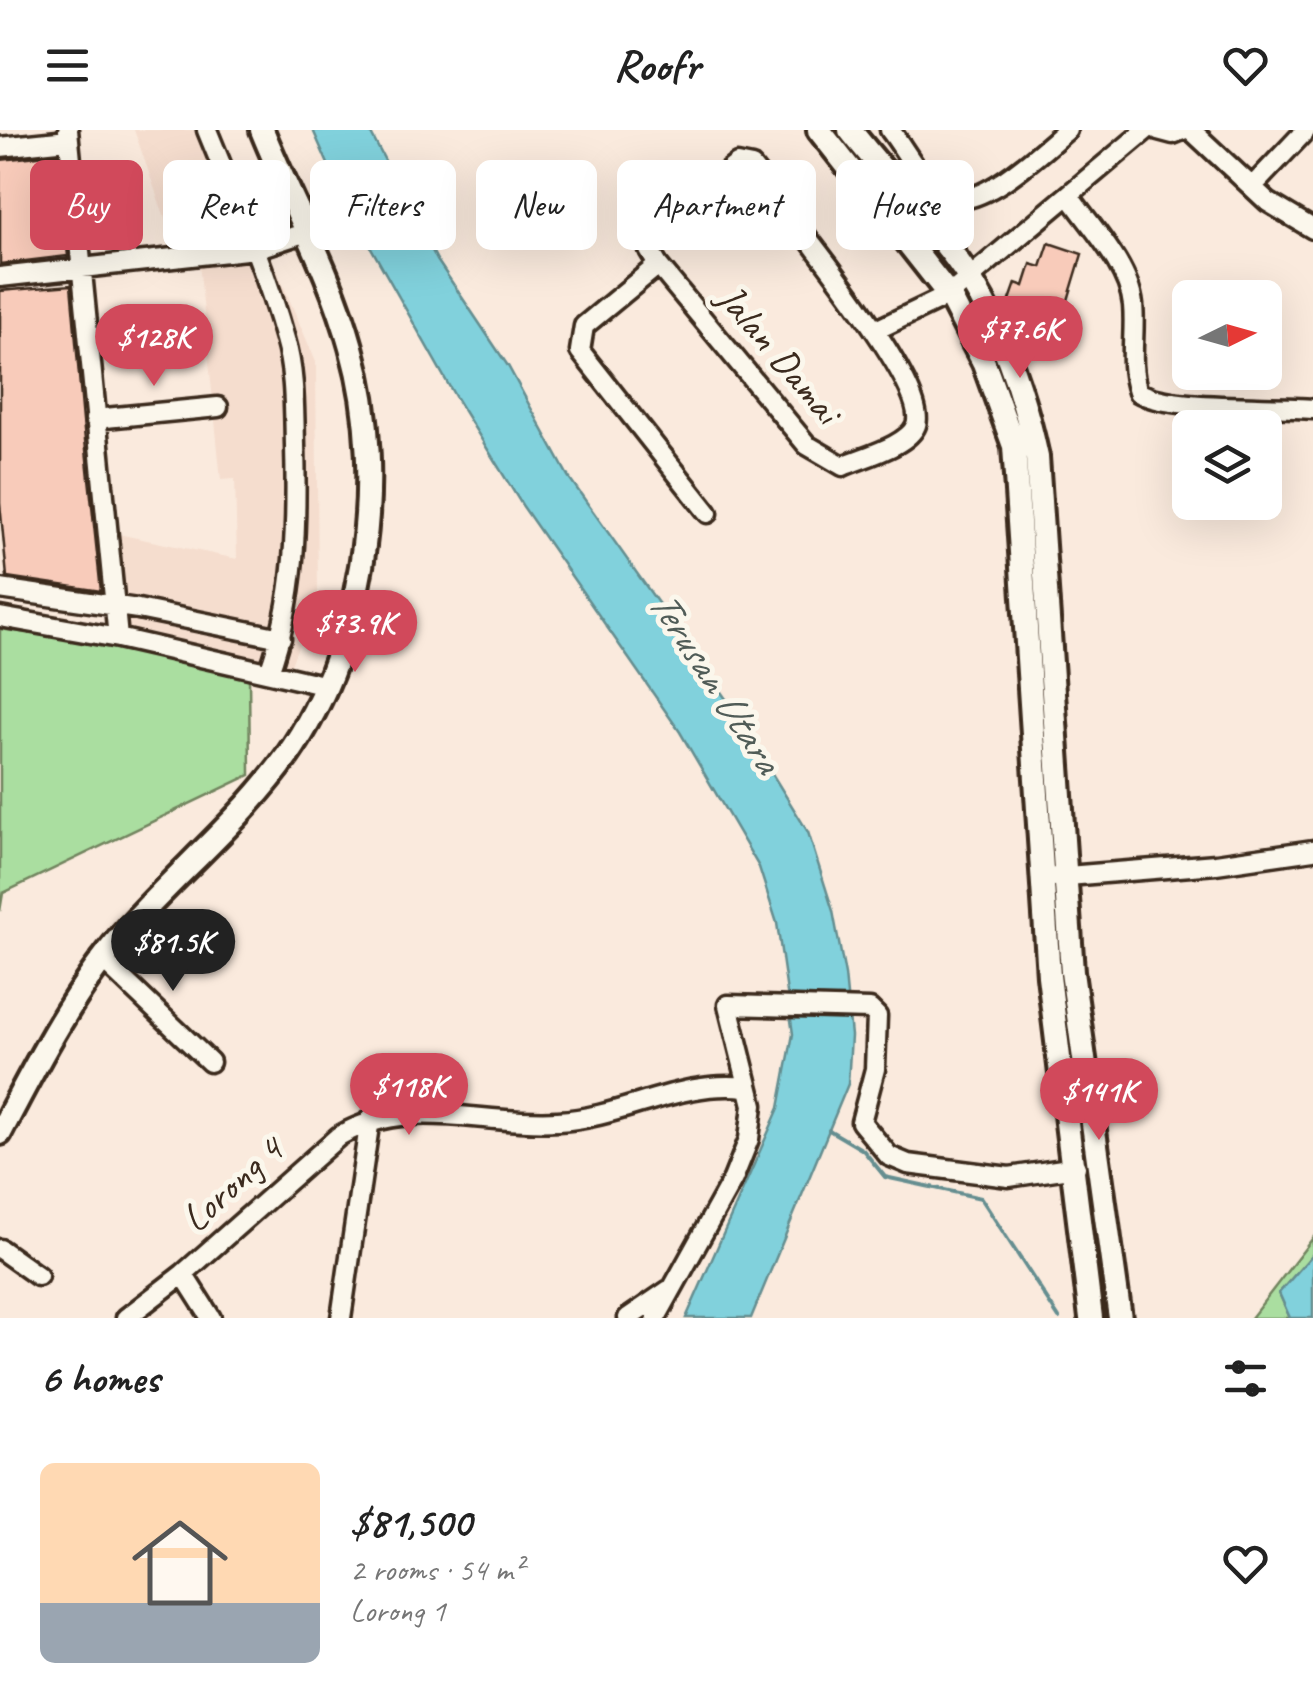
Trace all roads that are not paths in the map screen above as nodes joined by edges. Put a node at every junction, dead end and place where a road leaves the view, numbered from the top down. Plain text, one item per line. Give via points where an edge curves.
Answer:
1 (207, 130) edge
2 (262, 130) edge
3 (819, 130) edge
4 (850, 130) edge
5 (890, 130) edge
6 (1067, 130) edge
7 (1146, 130) edge
8 (1158, 130) edge
9 (1187, 130) edge
10 (1306, 130) edge
11 (68, 135) edge
12 (0, 147) edge
13 (219, 160) edge
14 (1252, 187) junction
15 (1069, 195) junction
16 (1313, 229) edge
17 (304, 233) junction
18 (290, 238) edge
19 (245, 250) edge
20 (255, 250) edge
21 (658, 264) junction
22 (80, 266) junction
23 (0, 276) edge
24 (969, 278) junction
25 (949, 295) junction
26 (876, 330) junction
27 (218, 407) dead end
28 (1313, 409) edge
29 (96, 419) junction
30 (708, 513) dead end
31 (0, 589) edge
32 (116, 608) junction
33 (0, 617) edge
34 (118, 638) junction
35 (281, 638) junction
36 (269, 672) junction
37 (323, 686) junction
38 (1313, 850) edge
39 (1053, 877) junction
40 (103, 960) junction
41 (210, 1062) dead end
42 (746, 1087) junction
43 (370, 1119) junction
44 (0, 1133) edge
45 (1076, 1166) junction
46 (0, 1248) edge
47 (183, 1274) junction
48 (38, 1276) dead end
49 (669, 1290) junction
50 (126, 1318) edge
51 (211, 1318) edge
52 (341, 1318) edge
53 (628, 1318) edge
54 (656, 1318) edge
55 (1091, 1318) edge
56 (1120, 1318) edge

1 - 13 street
2 - 17 street
3 - 25 street
4 - 24 street
5 - 6 street via 940,195 956,201 973,200
7 - 15 street
8 - 9 street
9 - 14 street
10 - 14 street
11 - 12 street
11 - 22 street
14 - 16 street
15 - 24 street
15 - 28 street via 1128,285 1138,392 1185,402
17 - 18 street
17 - 37 street via 352,347 368,449 360,578
19 - 22 street
20 - 35 street via 294,382 296,554
21 - 26 street, Jalan Damai via 649,250 651,231 691,196 745,164
21 - 26 street, Jalan Damai via 807,445 843,466 908,437 916,424 911,391
21 - 30 street via 584,326 580,351
22 - 23 street
22 - 29 street
24 - 25 street
24 - 39 street via 1016,380 1037,458
25 - 26 street
25 - 39 street via 998,396 1019,474
27 - 29 street
29 - 32 street
31 - 32 street
32 - 34 street
32 - 35 street
33 - 34 street
34 - 36 street
35 - 36 street
36 - 37 street
37 - 40 street via 280,766
38 - 39 street
39 - 45 street via 1049,976
39 - 56 street
40 - 41 street
40 - 44 street
42 - 43 street, Lorong 4 via 674,1092 615,1112 557,1121 407,1114
42 - 45 street via 728,1006 870,1010 877,1016 876,1056 861,1122 889,1156 1010,1177
42 - 49 street via 754,1105 750,1139
43 - 47 street, Lorong 4 via 292,1175
43 - 52 street
45 - 55 street
46 - 48 street
47 - 50 street, Lorong 4
47 - 51 street
49 - 53 street
49 - 54 street

